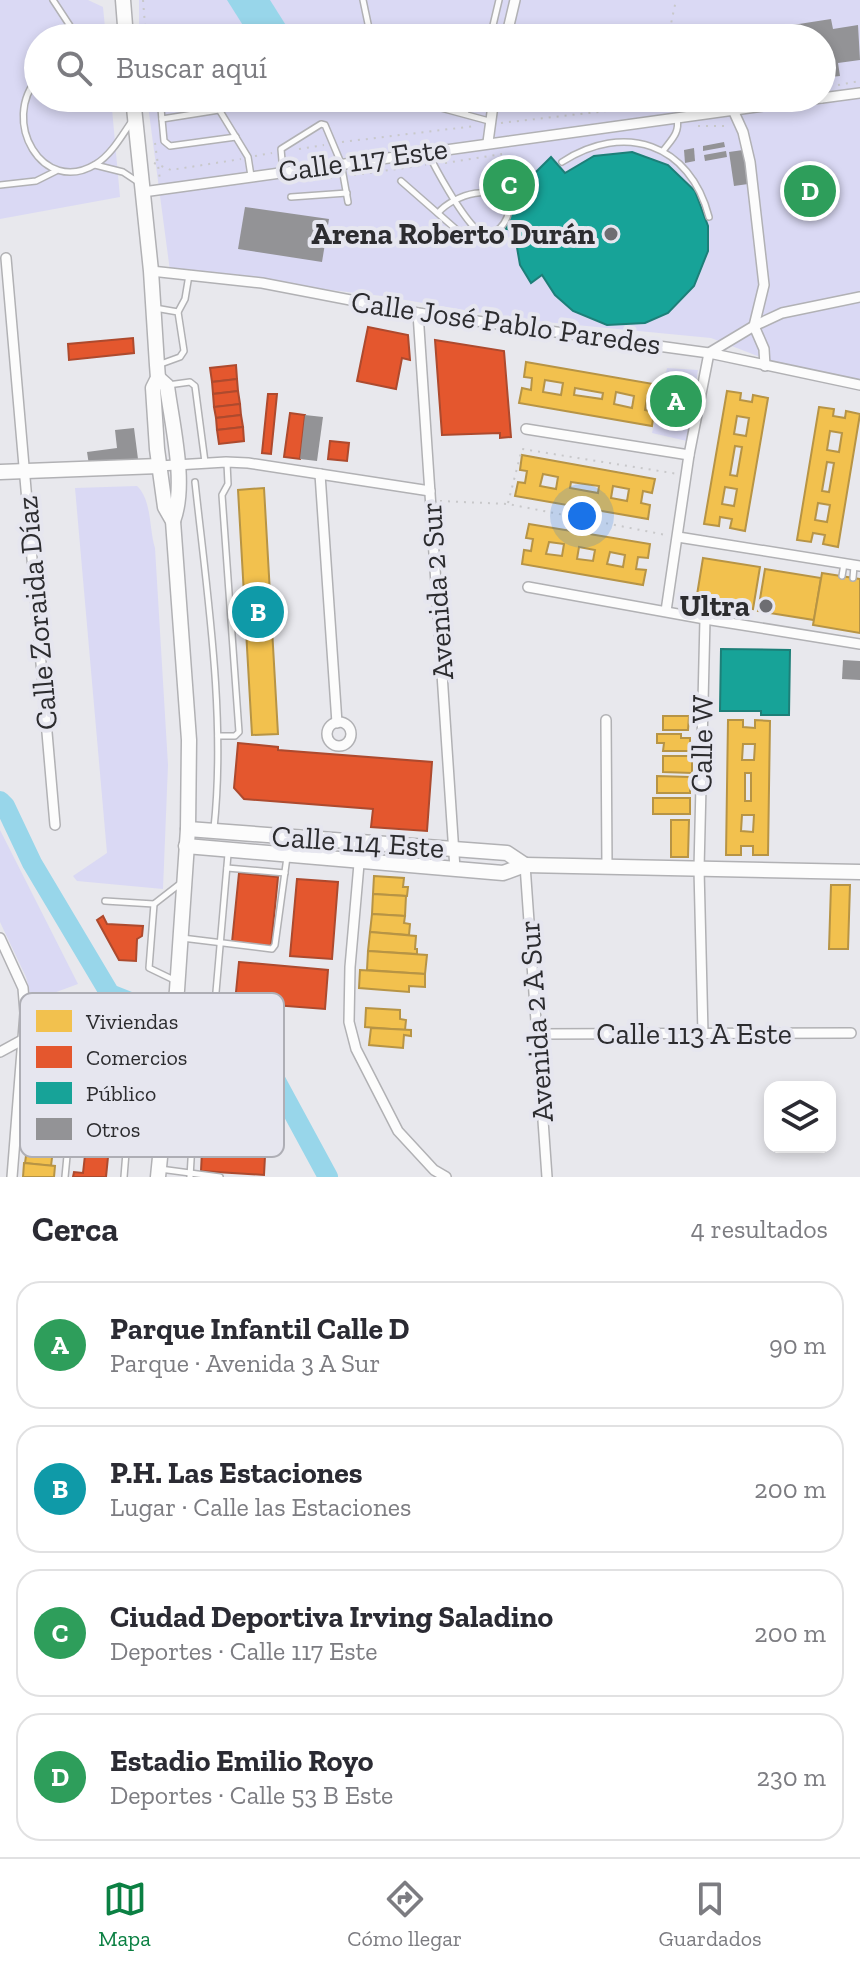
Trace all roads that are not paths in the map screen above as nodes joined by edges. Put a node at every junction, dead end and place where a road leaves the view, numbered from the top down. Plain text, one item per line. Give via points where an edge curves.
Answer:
1 (53, 0) edge
2 (123, 0) edge
3 (363, 0) edge
4 (499, 0) edge
5 (515, 0) edge
6 (494, 20) junction
7 (510, 23) joint
8 (69, 24) edge
9 (125, 24) edge
10 (368, 24) edge
11 (493, 24) edge
12 (24, 93) edge
13 (860, 93) edge
14 (836, 96) edge
15 (128, 112) edge
16 (132, 112) edge
17 (161, 112) edge
18 (206, 112) edge
19 (220, 112) edge
20 (461, 112) edge
21 (491, 112) edge
22 (719, 112) edge
23 (734, 112) edge
24 (465, 113) joint
25 (677, 118) junction
26 (162, 119) junction
27 (488, 123) junction
28 (236, 137) junction
29 (488, 142) junction
30 (427, 151) junction
31 (663, 151) junction
32 (562, 162) dead end
33 (341, 163) junction
34 (94, 165) junction
35 (57, 170) junction
36 (283, 172) junction
37 (251, 177) junction
38 (401, 181) dead end
39 (0, 185) edge
40 (142, 188) junction
41 (347, 193) junction
42 (291, 197) dead end
43 (456, 200) junction
44 (348, 202) dead end
45 (438, 213) junction
46 (709, 217) dead end
47 (466, 238) dead end
48 (6, 258) dead end
49 (151, 271) junction
50 (189, 275) junction
51 (860, 297) edge
52 (153, 308) junction
53 (178, 312) junction
54 (418, 313) junction
55 (754, 326) junction
56 (709, 353) junction
57 (765, 366) junction
58 (161, 376) junction
59 (860, 385) edge
60 (526, 429) dead end
61 (689, 455) junction
62 (226, 462) junction
63 (205, 463) junction
64 (177, 465) junction
65 (159, 466) junction
66 (26, 471) junction
67 (0, 472) edge
68 (320, 474) junction
69 (195, 482) dead end
70 (430, 491) junction
71 (173, 521) junction
72 (678, 537) junction
73 (853, 565) edge
74 (842, 576) dead end
75 (853, 578) dead end
76 (528, 587) dead end
77 (666, 611) junction
78 (705, 619) junction
79 (860, 644) edge
80 (606, 720) dead end
81 (337, 723) dead end
82 (218, 736) junction
83 (55, 825) dead end
84 (188, 829) junction
85 (214, 831) junction
86 (361, 841) junction
87 (186, 846) junction
88 (228, 849) junction
89 (454, 849) junction
90 (288, 854) junction
91 (359, 860) junction
92 (525, 865) junction
93 (607, 866) junction
94 (227, 868) junction
95 (455, 869) junction
96 (699, 869) junction
97 (860, 872) edge
98 (285, 873) junction
99 (184, 881) junction
100 (105, 901) dead end
101 (154, 904) junction
102 (0, 938) edge
103 (181, 938) junction
104 (221, 944) junction
105 (178, 986) junction
106 (216, 992) dead end
107 (23, 993) edge
108 (177, 993) edge
109 (851, 1033) dead end
110 (538, 1034) junction
111 (703, 1034) junction
112 (20, 1041) edge
113 (0, 1052) edge
114 (20, 1085) edge
115 (67, 1157) edge
116 (125, 1157) edge
117 (159, 1173) edge
118 (191, 1174) edge
119 (12, 1177) edge
120 (65, 1177) edge
121 (124, 1177) edge
122 (220, 1177) edge
123 (446, 1177) edge
124 (547, 1177) edge

1 - 8 lane
2 - 9 main road
3 - 10 lane
4 - 6 lane
5 - 7 street
6 - 7 lane
6 - 11 lane
12 - 35 lane via 19,135 40,163
13 - 14 street, Calle 117 Este
15 - 34 lane via 108,154
16 - 40 main road
17 - 26 lane
18 - 26 lane
19 - 28 lane
20 - 24 lane
21 - 27 street
22 - 25 street, Calle 117 Este
23 - 55 street via 750,162 764,285
24 - 27 lane
25 - 29 street, Calle 117 Este
25 - 31 lane via 679,127
26 - 28 lane via 164,141 170,146
27 - 29 street
28 - 37 lane via 248,157
29 - 30 street, Calle 117 Este
30 - 33 street, Calle 117 Este
30 - 43 lane
31 - 32 lane via 626,141 603,143
31 - 46 lane via 698,186
33 - 36 street, Calle 117 Este
33 - 36 lane via 329,129 321,124 280,152
33 - 41 lane
34 - 35 lane
34 - 40 lane via 123,172
35 - 39 lane via 36,181
36 - 37 street, Calle 117 Este
37 - 40 street, Calle 117 Este
38 - 45 lane
40 - 49 main road
41 - 42 lane
41 - 44 lane
43 - 43 lane via 484,234 496,233 507,219 507,205 492,192
43 - 45 lane
45 - 47 lane
48 - 66 street, Calle Zoraida Díaz
49 - 50 street, Calle José Pablo Paredes
49 - 52 main road
50 - 53 lane
50 - 54 street, Calle José Pablo Paredes via 262,283
51 - 55 street via 782,313
52 - 53 lane
52 - 58 main road
53 - 58 lane via 183,354
54 - 56 street, Calle José Pablo Paredes
54 - 70 street, Avenida 2 Sur
55 - 56 street
55 - 57 street
56 - 57 street, Calle José Pablo Paredes
56 - 61 street
57 - 59 street, Calle José Pablo Paredes
58 - 63 lane via 195,386
58 - 64 main road
58 - 65 main road via 153,388
60 - 61 street
61 - 72 street
62 - 63 street
62 - 68 street
62 - 82 lane via 228,484 222,495 239,732
63 - 64 street
64 - 65 street
64 - 71 main road
65 - 66 main road
65 - 71 main road via 165,507
66 - 67 main road
66 - 83 street, Calle Zoraida Díaz
68 - 70 street
68 - 81 street
69 - 82 lane
70 - 89 street, Avenida 2 Sur
71 - 84 main road via 189,740
72 - 73 street
72 - 77 street
73 - 74 lane
73 - 75 lane
76 - 77 street
77 - 78 street
78 - 79 street
78 - 96 street, Calle W
80 - 93 street
82 - 85 lane
84 - 85 main road, Calle 114 Este
84 - 87 main road
85 - 86 main road, Calle 114 Este
86 - 89 main road, Calle 114 Este
86 - 91 street
87 - 88 main road, Calle 114 Este
87 - 99 main road
88 - 90 main road, Calle 114 Este
88 - 94 lane
89 - 92 main road, Calle 114 Este via 507,853
89 - 95 street, Avenida 2 Sur
90 - 91 main road, Calle 114 Este
90 - 98 lane
91 - 95 main road, Calle 114 Este
91 - 123 street via 349,1022 356,1049 398,1131
92 - 93 main road, Calle 114 Este
92 - 95 main road, Calle 114 Este via 503,873
92 - 110 street, Avenida 2 A Sur
93 - 96 main road, Calle 114 Este
94 - 98 lane
94 - 104 lane
96 - 97 main road, Calle 114 Este
96 - 111 street, Calle W
98 - 104 lane via 272,949
99 - 101 lane
99 - 103 main road
100 - 101 lane
101 - 105 lane via 149,968
102 - 107 street
103 - 104 lane
103 - 105 main road
104 - 106 lane
105 - 108 main road
109 - 111 street, Calle 113 A Este
110 - 111 street, Calle 113 A Este
110 - 124 street, Avenida 2 A Sur
112 - 113 street
114 - 119 street
115 - 120 lane
116 - 121 lane
117 - 118 lane
118 - 122 lane

